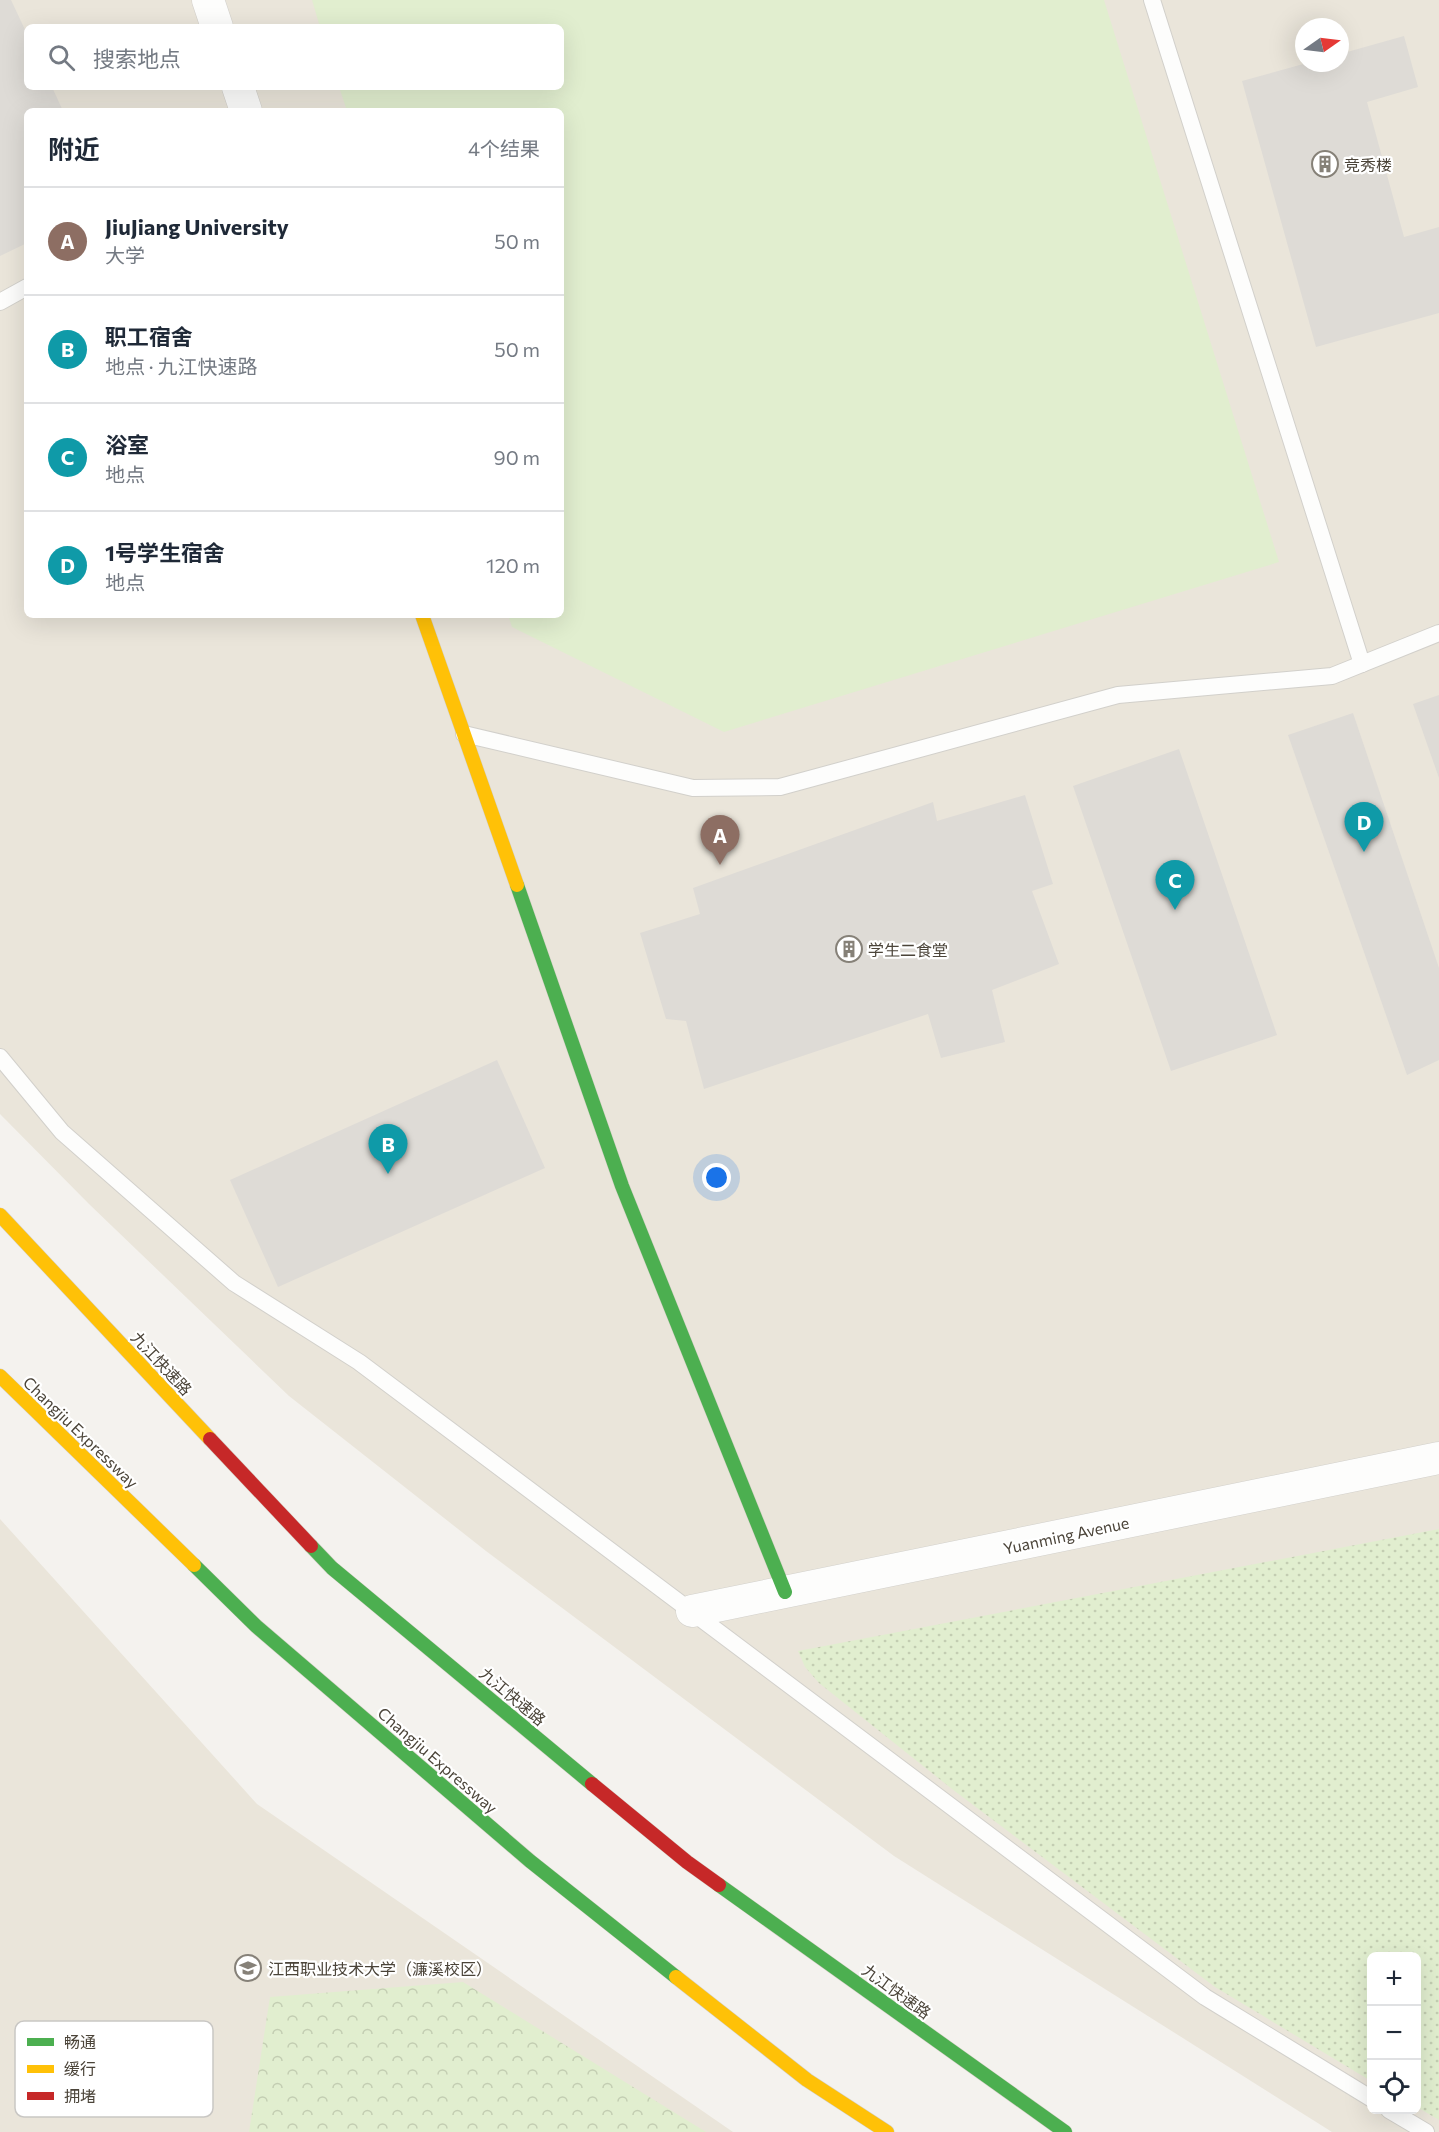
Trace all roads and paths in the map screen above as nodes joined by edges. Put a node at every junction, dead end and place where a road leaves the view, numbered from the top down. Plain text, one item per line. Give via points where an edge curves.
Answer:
1 (208, 0) edge
2 (1152, 0) edge
3 (216, 24) edge
4 (239, 90) edge
5 (245, 108) edge
6 (24, 290) edge
7 (0, 302) edge
8 (423, 618) edge
9 (1439, 633) edge
10 (1362, 664) junction
11 (464, 734) junction
12 (0, 1057) edge
13 (0, 1215) edge
14 (0, 1376) edge
15 (1439, 1458) edge
16 (785, 1592) junction
17 (692, 1611) junction
18 (1367, 2097) edge
19 (1397, 2114) edge
20 (887, 2132) edge
21 (1065, 2132) edge
22 (1426, 2132) edge

1 - 3 street
2 - 10 lane
4 - 5 street
6 - 7 lane
8 - 11 main road
9 - 10 lane
10 - 11 lane via 1332,676 1118,695 780,787 693,788
11 - 16 main road via 622,1186
12 - 17 lane via 62,1132 234,1283 359,1362
13 - 21 main road, 九江快速路 via 332,1568 687,1862
14 - 20 main road, Changjiu Expressway via 256,1626 521,1853 807,2080
15 - 16 street, Yuanming Avenue
16 - 17 street, Yuanming Avenue
17 - 18 lane via 1205,1997
19 - 22 lane

